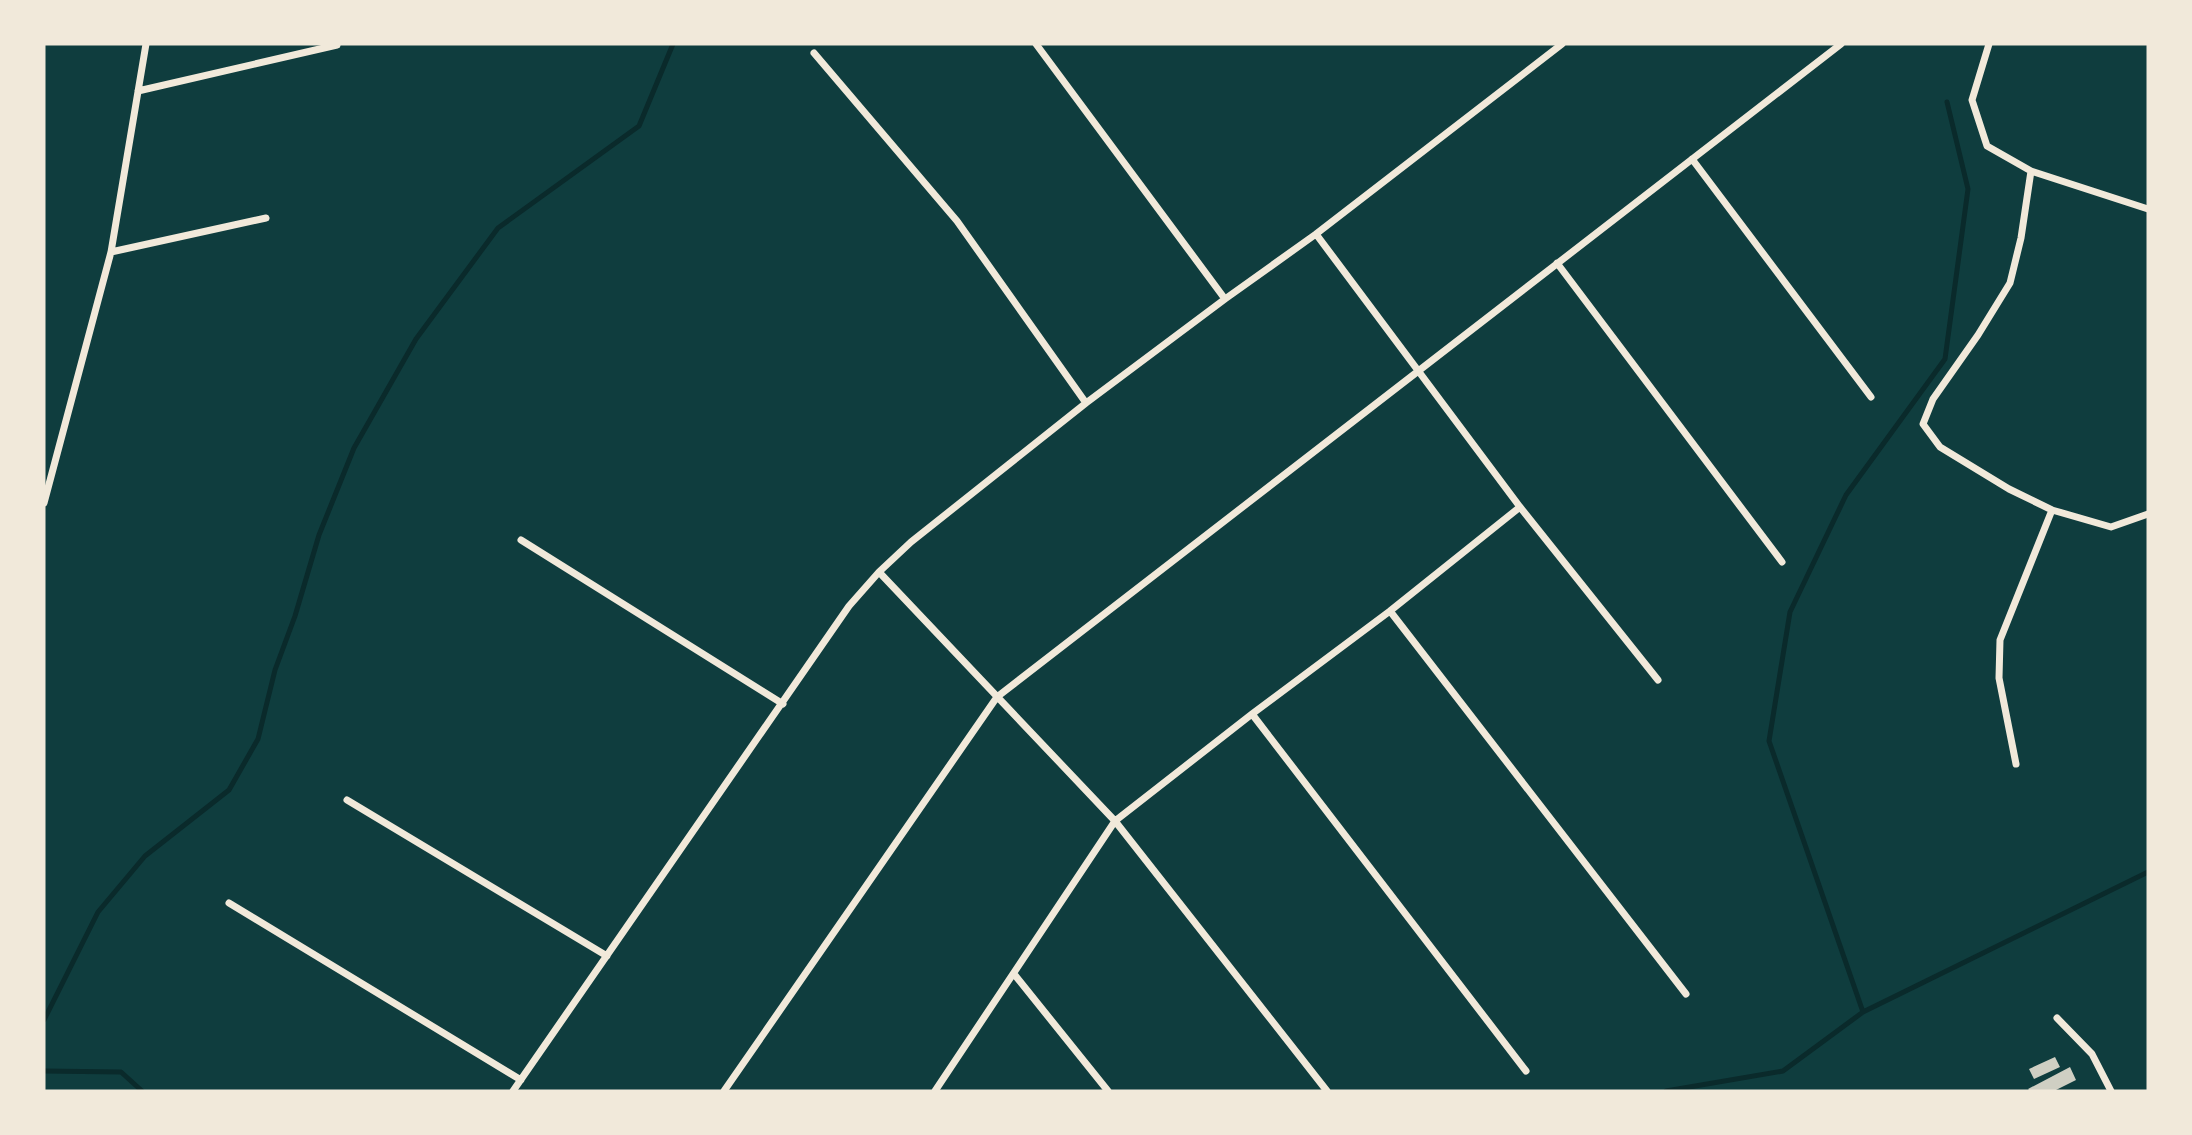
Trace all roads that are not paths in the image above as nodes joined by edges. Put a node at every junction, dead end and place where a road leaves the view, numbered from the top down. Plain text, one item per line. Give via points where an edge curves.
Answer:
1 (145, 44) edge
2 (1036, 44) edge
3 (1562, 44) edge
4 (1841, 44) edge
5 (1989, 44) edge
6 (337, 45) edge
7 (814, 53) dead end
8 (138, 91) junction
9 (1692, 159) junction
10 (2031, 171) junction
11 (2148, 209) edge
12 (266, 218) dead end
13 (1316, 234) junction
14 (111, 253) junction
15 (1558, 263) junction
16 (1224, 299) junction
17 (1419, 371) junction
18 (1871, 397) dead end
19 (1086, 403) junction
20 (44, 503) edge
21 (1520, 507) junction
22 (2052, 510) junction
23 (2148, 514) edge
24 (521, 540) dead end
25 (1782, 562) dead end
26 (879, 572) junction
27 (1390, 611) junction
28 (1658, 680) dead end
29 (997, 697) junction
30 (783, 704) junction
31 (1252, 714) junction
32 (2016, 764) dead end
33 (347, 800) dead end
34 (1115, 821) junction
35 (229, 903) dead end
36 (607, 956) junction
37 (1014, 974) junction
38 (1686, 994) dead end
39 (2057, 1018) dead end
40 (1526, 1071) dead end
41 (521, 1080) junction
42 (513, 1091) edge
43 (724, 1091) edge
44 (935, 1091) edge
45 (1108, 1091) edge
46 (1327, 1091) edge
47 (2111, 1091) edge

1 - 8 street
2 - 16 street
3 - 13 street
4 - 9 street
5 - 10 street via 1972,100 1987,146
6 - 8 street
7 - 19 street via 957,221
8 - 14 street
9 - 15 street
9 - 18 street
10 - 11 street
10 - 22 street via 2010,283 1933,399 1923,424 1940,447
12 - 14 street
13 - 16 street
13 - 17 street
14 - 20 street
15 - 17 street
15 - 25 street
16 - 19 street
17 - 21 street
17 - 29 street
19 - 26 street via 911,541
21 - 27 street
21 - 28 street
22 - 23 street via 2111,527
22 - 32 street via 2000,640 1999,678
24 - 30 street
26 - 29 street
26 - 30 street via 849,606
27 - 31 street
27 - 38 street
29 - 34 street
29 - 43 street
30 - 36 street
31 - 34 street
31 - 40 street
33 - 36 street
34 - 37 street
34 - 46 street
35 - 41 street
36 - 41 street
37 - 44 street
37 - 45 street
39 - 47 street via 2092,1054
41 - 42 street

